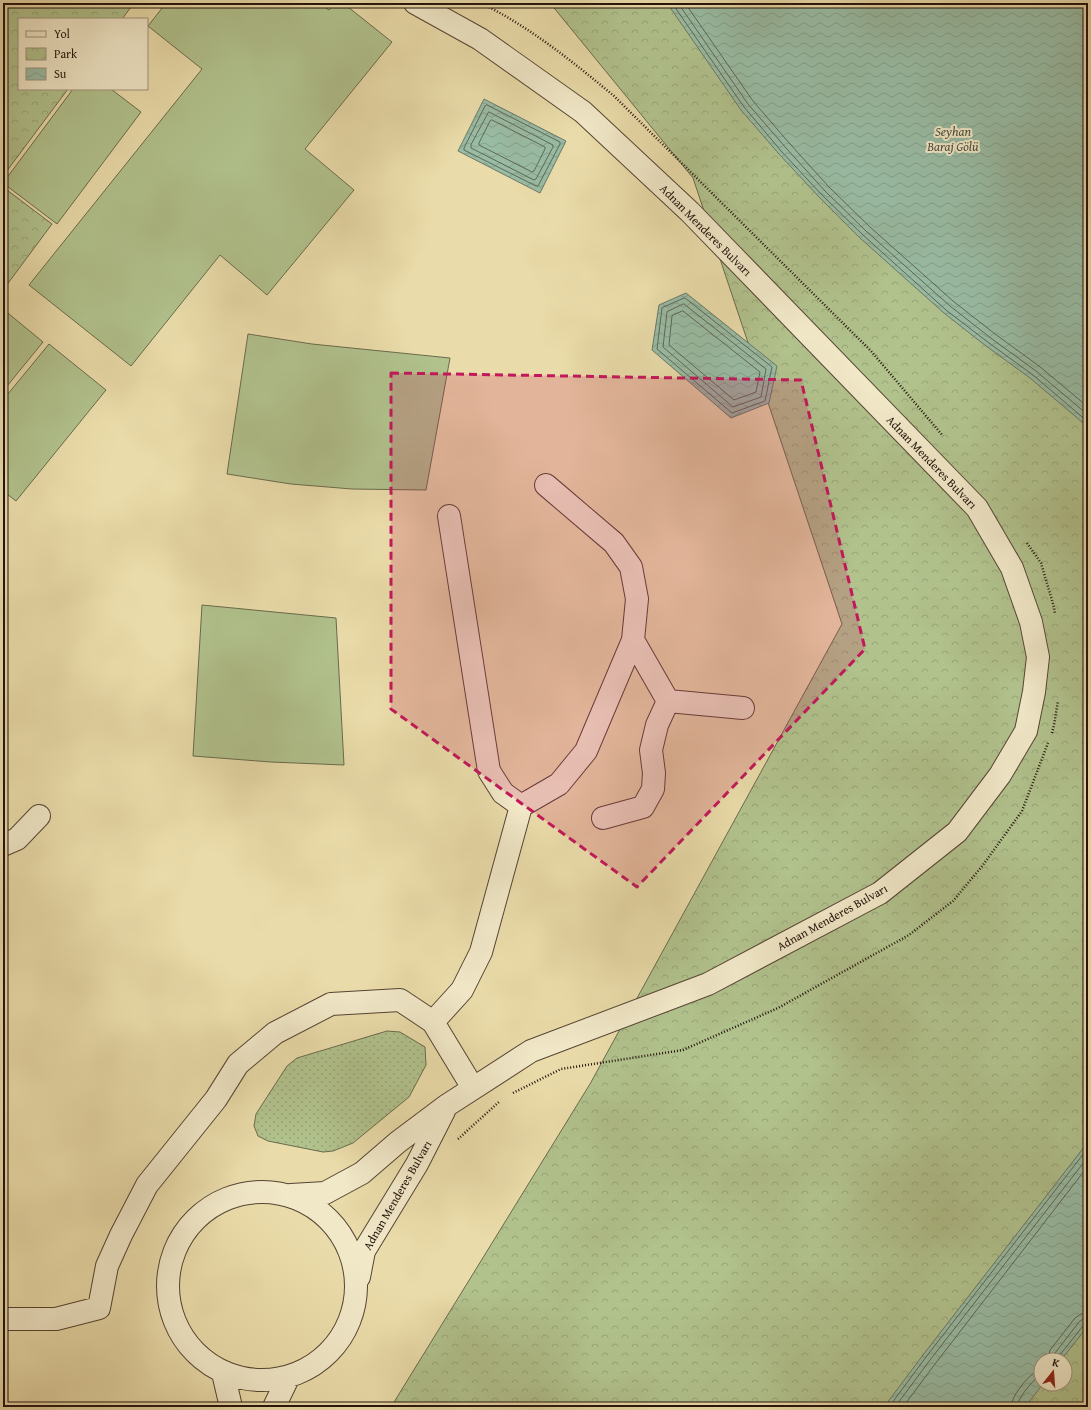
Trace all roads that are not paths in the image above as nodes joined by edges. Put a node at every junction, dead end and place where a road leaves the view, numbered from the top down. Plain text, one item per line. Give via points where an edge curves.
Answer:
1 (415, 3) edge
2 (546, 485) dead end
3 (449, 516) dead end
4 (633, 640) junction
5 (668, 701) junction
6 (743, 708) dead end
7 (521, 806) junction
8 (39, 816) dead end
9 (603, 818) dead end
10 (3, 845) edge
11 (434, 1022) junction
12 (473, 1088) junction
13 (446, 1106) junction
14 (290, 1195) junction
15 (357, 1287) junction
16 (3, 1319) edge
17 (223, 1373) junction
18 (288, 1378) junction
19 (231, 1407) edge
20 (274, 1407) edge

1 - 12 street, Adnan Menderes Bulvarı via 480,39 583,112 690,212 977,508 1012,568 1031,622 1038,657 1026,731 1000,775 957,832 880,893 708,984 531,1051
2 - 4 street via 614,543 631,567 637,599
3 - 7 street via 489,771 503,793
4 - 5 street
4 - 7 street via 586,750 559,784
5 - 6 street
5 - 9 street via 651,750 653,789 650,795 643,807
7 - 11 street via 481,952 462,990
8 - 10 street via 17,839
11 - 12 street
11 - 16 street via 400,1000 331,1004 275,1033 238,1064 216,1099 147,1185 107,1266 99,1308 56,1319
12 - 13 street, Adnan Menderes Bulvarı
13 - 14 street, Adnan Menderes Bulvarı via 362,1173 325,1193
13 - 15 street, Adnan Menderes Bulvarı via 417,1164 364,1251
14 - 15 street, Adnan Menderes Bulvarı via 318,1209 339,1230 353,1257
14 - 17 street, Adnan Menderes Bulvarı via 260,1191 231,1196 204,1211 182,1234 170,1264 168,1297 177,1328 196,1354
15 - 18 street, Adnan Menderes Bulvarı via 352,1317 338,1343 316,1364
17 - 18 street, Adnan Menderes Bulvarı via 254,1380
17 - 19 street
18 - 20 street

